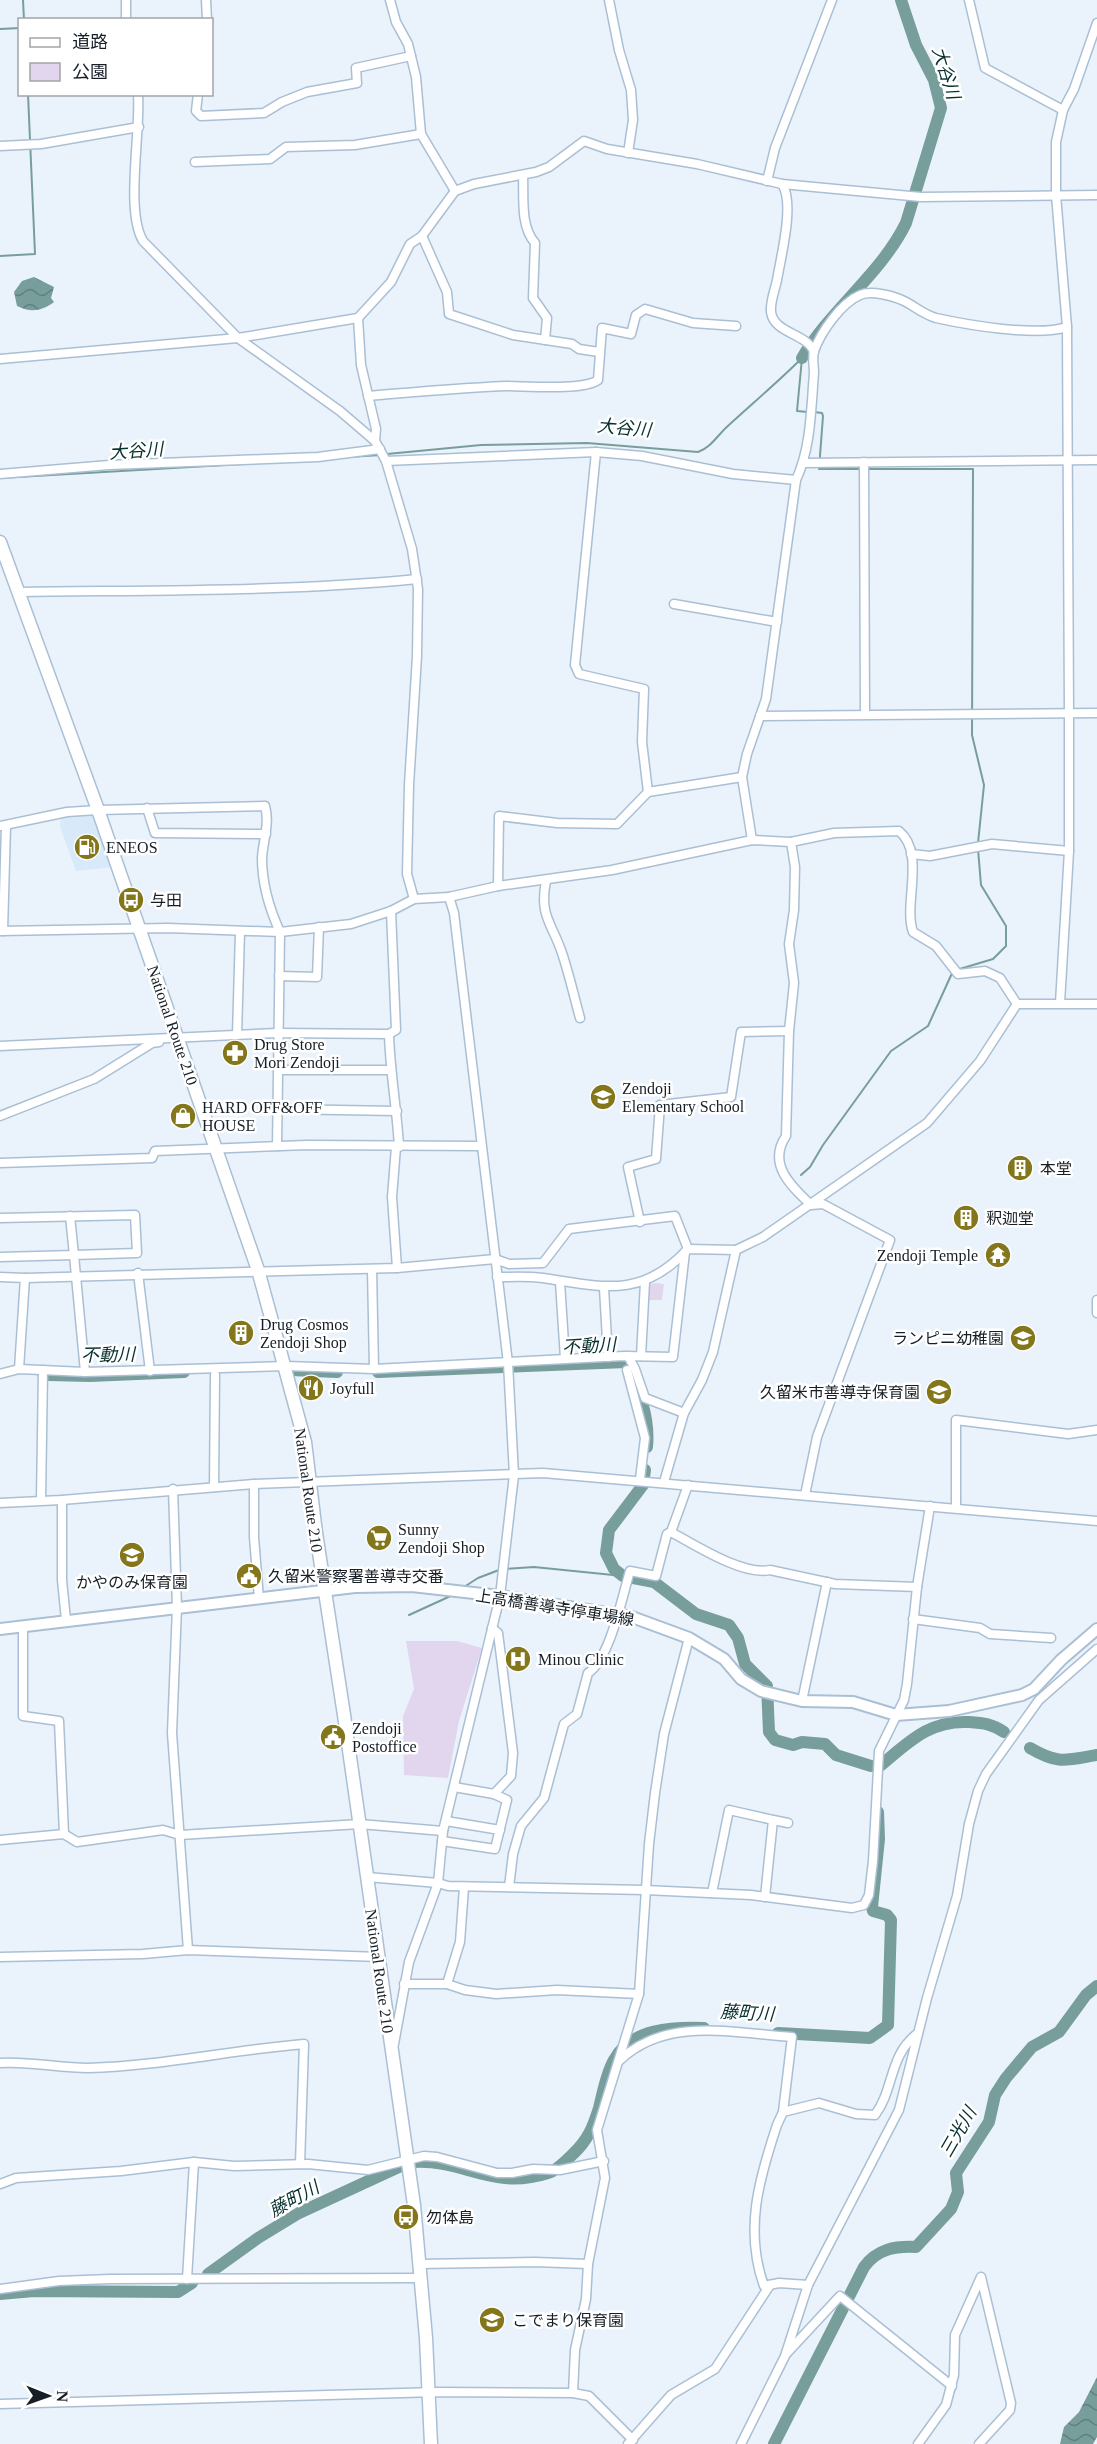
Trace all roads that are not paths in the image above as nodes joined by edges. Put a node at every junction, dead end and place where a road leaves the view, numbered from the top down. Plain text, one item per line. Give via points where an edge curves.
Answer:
1 (126, 0) edge
2 (206, 0) edge
3 (390, 0) edge
4 (609, 0) edge
5 (832, 0) edge
6 (969, 0) edge
7 (126, 18) edge
8 (207, 18) edge
9 (1097, 23) edge
10 (411, 56) junction
11 (138, 96) edge
12 (198, 96) edge
13 (1063, 111) junction
14 (139, 127) junction
15 (421, 134) junction
16 (0, 146) edge
17 (628, 153) junction
18 (195, 162) dead end
19 (523, 175) junction
20 (767, 181) junction
21 (782, 184) junction
22 (455, 191) junction
23 (1056, 195) junction
24 (1097, 195) edge
25 (422, 236) junction
26 (358, 318) junction
27 (736, 326) dead end
28 (1067, 327) junction
29 (238, 338) junction
30 (545, 340) junction
31 (599, 352) junction
32 (814, 352) junction
33 (0, 358) edge
34 (368, 396) junction
35 (378, 445) junction
36 (596, 452) junction
37 (1066, 460) junction
38 (1097, 460) edge
39 (386, 461) junction
40 (864, 462) junction
41 (804, 463) junction
42 (0, 474) edge
43 (796, 480) junction
44 (0, 542) edge
45 (417, 579) junction
46 (18, 592) junction
47 (674, 604) dead end
48 (777, 622) junction
49 (1097, 713) edge
50 (865, 714) junction
51 (1069, 714) junction
52 (760, 716) junction
53 (742, 777) junction
54 (648, 792) junction
55 (147, 808) junction
56 (98, 810) junction
57 (3, 826) edge
58 (266, 834) junction
59 (752, 840) junction
60 (791, 842) junction
61 (1069, 851) junction
62 (910, 854) junction
63 (546, 881) junction
64 (498, 886) junction
65 (448, 897) junction
66 (414, 899) junction
67 (391, 911) junction
68 (319, 927) junction
69 (140, 930) junction
70 (2, 931) edge
71 (240, 932) junction
72 (280, 932) junction
73 (279, 976) junction
74 (1060, 1003) junction
75 (1017, 1004) junction
76 (1097, 1004) edge
77 (580, 1018) dead end
78 (789, 1031) junction
79 (277, 1033) junction
80 (389, 1034) junction
81 (237, 1035) junction
82 (178, 1037) junction
83 (0, 1046) edge
84 (278, 1070) junction
85 (390, 1070) junction
86 (278, 1109) junction
87 (397, 1111) junction
88 (0, 1116) edge
89 (277, 1146) junction
90 (481, 1146) junction
91 (398, 1147) junction
92 (213, 1148) junction
93 (0, 1163) edge
94 (812, 1206) junction
95 (70, 1216) junction
96 (0, 1218) edge
97 (640, 1222) junction
98 (736, 1250) junction
99 (687, 1251) junction
100 (74, 1255) junction
101 (0, 1257) edge
102 (495, 1259) junction
103 (397, 1268) junction
104 (372, 1269) junction
105 (258, 1270) junction
106 (138, 1274) junction
107 (0, 1277) edge
108 (76, 1277) junction
109 (497, 1277) junction
110 (25, 1278) junction
111 (560, 1282) junction
112 (645, 1282) junction
113 (604, 1288) junction
114 (1097, 1300) edge
115 (1097, 1313) edge
116 (628, 1356) junction
117 (641, 1356) junction
118 (608, 1357) junction
119 (566, 1359) junction
120 (286, 1366) junction
121 (509, 1366) junction
122 (19, 1369) junction
123 (374, 1369) junction
124 (43, 1370) junction
125 (627, 1370) dead end
126 (150, 1371) junction
127 (85, 1372) junction
128 (0, 1374) edge
129 (215, 1375) dead end
130 (684, 1413) junction
131 (1097, 1430) edge
132 (514, 1475) junction
133 (640, 1479) junction
134 (664, 1482) junction
135 (254, 1484) junction
136 (309, 1484) junction
137 (688, 1485) junction
138 (214, 1487) junction
139 (173, 1489) junction
140 (805, 1496) junction
141 (41, 1500) junction
142 (62, 1500) junction
143 (0, 1503) edge
144 (930, 1506) junction
145 (956, 1507) junction
146 (1097, 1521) edge
147 (671, 1532) junction
148 (827, 1582) junction
149 (917, 1587) junction
150 (324, 1592) junction
151 (500, 1596) junction
152 (259, 1599) junction
153 (177, 1607) junction
154 (616, 1614) junction
155 (913, 1619) junction
156 (66, 1620) junction
157 (22, 1626) junction
158 (492, 1628) junction
159 (0, 1629) edge
160 (1097, 1629) edge
161 (689, 1638) junction
162 (1051, 1638) dead end
163 (1097, 1648) edge
164 (802, 1701) junction
165 (896, 1714) junction
166 (454, 1787) junction
167 (494, 1794) junction
168 (773, 1820) junction
169 (446, 1821) junction
170 (788, 1823) dead end
171 (360, 1824) junction
172 (500, 1830) junction
173 (443, 1831) junction
174 (64, 1834) junction
175 (180, 1835) junction
176 (0, 1840) edge
177 (442, 1841) junction
178 (367, 1877) junction
179 (438, 1883) junction
180 (465, 1887) junction
181 (509, 1887) junction
182 (645, 1890) junction
183 (712, 1893) junction
184 (765, 1897) junction
185 (188, 1950) junction
186 (0, 1957) edge
187 (379, 1957) junction
188 (404, 1984) junction
189 (447, 1984) junction
190 (639, 1994) junction
191 (917, 2034) junction
192 (392, 2058) junction
193 (618, 2059) junction
194 (0, 2063) edge
195 (783, 2112) junction
196 (408, 2158) junction
197 (194, 2162) junction
198 (604, 2162) junction
199 (300, 2164) junction
200 (0, 2184) edge
201 (420, 2264) junction
202 (588, 2264) junction
203 (422, 2278) junction
204 (187, 2279) junction
205 (770, 2285) junction
206 (808, 2285) junction
207 (0, 2289) edge
208 (784, 2356) junction
209 (951, 2386) junction
210 (573, 2393) junction
211 (429, 2394) junction
212 (0, 2404) edge
213 (631, 2442) edge
214 (431, 2444) edge
215 (741, 2444) edge
216 (918, 2444) edge
217 (979, 2444) edge

1 - 7 street
2 - 8 street
3 - 10 street
4 - 17 street via 631,90 633,120
5 - 20 street via 782,126
6 - 13 street via 985,68
9 - 13 street
10 - 12 street via 356,68 357,83 308,92 264,113 201,116 196,111
10 - 15 street
11 - 14 street
13 - 23 street via 1056,142
14 - 16 street via 41,144
14 - 29 street via 135,193 140,236
15 - 18 street via 355,145 286,147 270,159
15 - 22 street
17 - 19 street via 584,141 549,167
17 - 20 street
19 - 22 street
19 - 30 street via 525,226 535,243 533,298 547,318
20 - 21 street
21 - 23 street via 921,197
21 - 32 street via 788,192 787,214 771,309 779,326 809,343
22 - 25 street
23 - 24 street
23 - 28 street
25 - 26 street via 410,244 391,282
25 - 30 street via 447,292 449,314 513,335
26 - 29 street
26 - 34 street
27 - 31 street via 693,323 645,309 636,315 631,334 602,328
28 - 32 street via 1034,331 937,318 903,301 873,293 849,302
28 - 37 street
29 - 33 street
29 - 35 street via 340,411
30 - 31 street
31 - 34 street via 598,380 591,384
32 - 41 street
34 - 35 street
35 - 39 street
35 - 42 street via 318,457 109,465
36 - 39 street
36 - 43 street
36 - 54 street via 575,664 579,674 644,689 642,742
37 - 38 street
37 - 40 street
37 - 51 street
39 - 45 street
40 - 41 street
40 - 50 street
41 - 43 street
43 - 48 street
44 - 46 highway, National Route 210
45 - 46 street via 357,585
45 - 66 street via 407,874
46 - 56 highway, National Route 210
47 - 48 street
48 - 52 street
49 - 51 street
50 - 51 street
50 - 52 street
51 - 61 street
52 - 53 street
53 - 54 street
53 - 59 street
54 - 64 street via 617,824 557,823 499,816
55 - 56 street
55 - 58 street via 155,833
55 - 58 street via 265,806
56 - 57 street via 67,812
56 - 69 highway, National Route 210
57 - 70 street
58 - 72 street via 262,856 264,884
59 - 60 street
59 - 63 street
60 - 62 street via 834,833 899,831
60 - 78 street via 795,867 789,944 794,983
61 - 62 street via 992,844 930,856
61 - 74 street
62 - 75 street via 913,932 936,946 958,974 985,971 1000,978
63 - 64 street
63 - 77 street via 542,900
64 - 65 street
65 - 66 street
65 - 90 street via 454,913
66 - 67 street
67 - 68 street via 351,924
67 - 80 street via 396,1030
68 - 72 street
68 - 73 street via 317,977
69 - 70 street
69 - 71 street via 202,928
69 - 82 highway, National Route 210
71 - 72 street
71 - 81 street
72 - 73 street
73 - 79 street
74 - 75 street
74 - 76 street
75 - 94 street via 980,1061 927,1123
78 - 94 street via 786,1136 780,1145 778,1164 790,1185
78 - 97 street via 741,1032 731,1097 660,1105 656,1159 628,1167
79 - 80 street
79 - 81 street
79 - 84 street
80 - 85 street
81 - 82 street
82 - 83 street
82 - 88 street via 152,1043 93,1079
82 - 92 highway, National Route 210
84 - 85 street
84 - 86 street
85 - 87 street
86 - 87 street
86 - 89 street
87 - 91 street
89 - 91 street
89 - 92 street
90 - 91 street
90 - 102 street
91 - 103 street via 392,1197
92 - 93 street via 155,1151 152,1158
92 - 105 highway, National Route 210
94 - 98 street
94 - 140 street via 823,1204 890,1240 817,1437
95 - 96 street
95 - 100 street
95 - 100 street via 135,1215 137,1253
97 - 99 street via 675,1216
97 - 102 street via 569,1229 543,1263 509,1264
98 - 99 street
98 - 130 street via 713,1352
99 - 112 street
99 - 117 street via 673,1357
100 - 101 street
100 - 108 street
102 - 103 street
102 - 109 street
103 - 104 street
104 - 105 street
104 - 123 street
105 - 106 street
105 - 120 highway, National Route 210
106 - 108 street
106 - 126 street
107 - 110 street
108 - 110 street
108 - 127 street
109 - 111 street
109 - 121 street
110 - 122 street
111 - 113 street
111 - 119 street
112 - 113 street
112 - 117 street
113 - 118 street
114 - 115 street
116 - 117 street
116 - 118 street
116 - 130 street via 645,1398
118 - 119 street
119 - 121 street
120 - 123 street
120 - 126 street
120 - 136 highway, National Route 210 via 305,1442
121 - 123 street
121 - 132 street
122 - 124 street
122 - 128 street
124 - 127 street
124 - 141 street
125 - 133 street via 645,1438
126 - 127 street
129 - 138 street
130 - 134 street
131 - 145 street via 1068,1434 956,1420
132 - 133 street
132 - 136 street
132 - 151 street
133 - 134 street
134 - 137 street
135 - 136 street
135 - 138 street
135 - 152 street
136 - 150 highway, National Route 210
137 - 140 street
137 - 147 street
138 - 139 street
139 - 142 street
139 - 153 street
140 - 144 street
141 - 142 street
141 - 143 street
142 - 156 street
144 - 145 street
144 - 149 street
145 - 146 street
147 - 148 street via 761,1572 770,1570
147 - 154 street via 667,1534 656,1576 628,1576
148 - 149 street
148 - 164 street
149 - 155 street
150 - 151 main road, 上高橋善導寺停車場線 via 412,1586
150 - 152 main road, 上高橋善導寺停車場線
150 - 171 highway, National Route 210
151 - 154 main road, 上高橋善導寺停車場線
151 - 158 street
152 - 153 main road, 上高橋善導寺停車場線
153 - 156 main road, 上高橋善導寺停車場線
153 - 175 street via 172,1733
154 - 161 main road, 上高橋善導寺停車場線
154 - 181 street via 605,1651 588,1673 577,1714 564,1724 544,1798 521,1826
155 - 162 street via 980,1628 990,1634
155 - 165 street via 907,1684
156 - 157 main road, 上高橋善導寺停車場線
157 - 159 main road, 上高橋善導寺停車場線
157 - 174 street via 23,1716 59,1721
158 - 166 street
158 - 167 street via 498,1633 513,1753 511,1776
160 - 165 main road, 上高橋善導寺停車場線 via 1034,1689 1022,1695 949,1711
161 - 164 main road, 上高橋善導寺停車場線 via 724,1659 741,1679 761,1691
161 - 182 street via 664,1734
163 - 191 street via 1039,1700 982,1782 973,1805 957,1896
164 - 165 main road, 上高橋善導寺停車場線 via 853,1702
165 - 184 street via 879,1751 874,1854 867,1901 852,1908
166 - 167 street
166 - 169 street
167 - 172 street via 507,1800
168 - 170 street
168 - 183 street via 729,1810
168 - 184 street
169 - 172 street
169 - 173 street
171 - 173 street
171 - 175 street
171 - 178 highway, National Route 210
172 - 177 street via 495,1849
173 - 177 street
174 - 175 street via 77,1842 163,1830
174 - 176 street
175 - 185 street
177 - 179 street
178 - 179 street
178 - 187 highway, National Route 210
179 - 180 street
179 - 188 street
180 - 181 street
180 - 189 street via 460,1942
181 - 182 street
182 - 183 street
182 - 190 street
183 - 184 street
185 - 186 street
185 - 187 street
187 - 192 highway, National Route 210
188 - 189 street
188 - 192 street
189 - 190 street via 496,1994 556,1990
190 - 193 street
191 - 195 street via 900,2052 875,2115 856,2114 819,2103
191 - 206 street via 899,2110
192 - 196 highway, National Route 210
193 - 195 street via 642,2042 673,2032 792,2037
193 - 198 street via 597,2130
194 - 199 street via 87,2068 304,2044
195 - 205 street via 763,2165 754,2206 757,2265 764,2286
196 - 198 street via 437,2157 497,2173 559,2170
196 - 199 street via 368,2170
196 - 201 highway, National Route 210
197 - 199 street via 234,2166
197 - 200 street via 16,2178
197 - 204 street
198 - 202 street via 605,2178
201 - 202 street
201 - 203 highway, National Route 210
202 - 210 street
203 - 204 street
203 - 211 highway, National Route 210
204 - 207 street via 59,2281
205 - 206 street
205 - 213 street via 715,2369 671,2395
206 - 208 street
208 - 209 street via 844,2299
208 - 215 street
209 - 216 street via 946,2405
209 - 217 street via 955,2336 981,2277 1011,2403 1010,2410
210 - 211 street
210 - 213 street via 589,2396
211 - 212 street
211 - 214 highway, National Route 210

